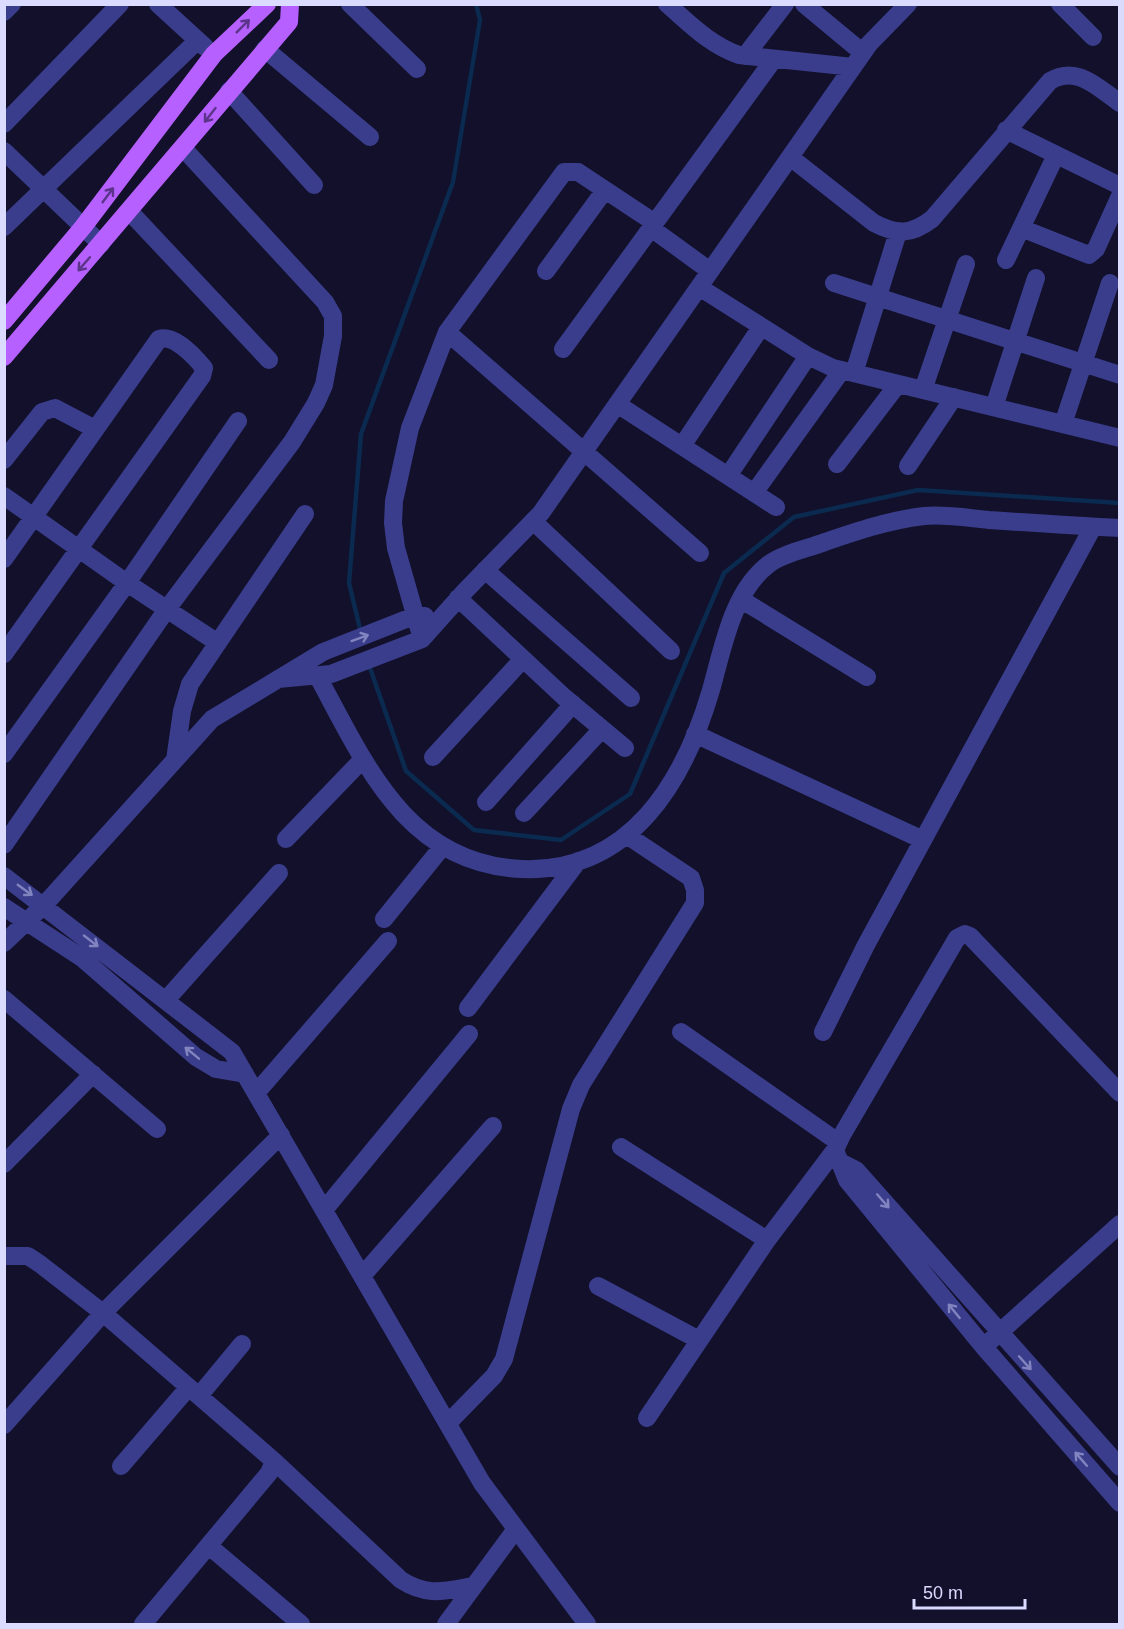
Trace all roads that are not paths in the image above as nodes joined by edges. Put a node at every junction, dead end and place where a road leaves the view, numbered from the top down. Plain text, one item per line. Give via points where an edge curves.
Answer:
1 (12, 4) edge
2 (120, 4) edge
3 (158, 4) edge
4 (267, 4) edge
5 (290, 4) edge
6 (351, 4) edge
7 (667, 4) edge
8 (785, 4) edge
9 (804, 4) edge
10 (908, 4) edge
11 (1060, 4) edge
12 (4, 12) edge
13 (1093, 37) dead end
14 (197, 41) junction
15 (265, 49) junction
16 (214, 54) junction
17 (746, 56) junction
18 (774, 59) junction
19 (858, 60) junction
20 (417, 69) dead end
21 (229, 91) junction
22 (1119, 103) edge
23 (4, 124) edge
24 (1006, 130) junction
25 (370, 137) dead end
26 (183, 148) junction
27 (4, 151) edge
28 (1056, 155) junction
29 (790, 157) junction
30 (314, 185) dead end
31 (1119, 186) edge
32 (43, 189) junction
33 (605, 190) junction
34 (1119, 196) edge
35 (129, 211) junction
36 (653, 225) junction
37 (4, 227) edge
38 (84, 227) junction
39 (1021, 228) junction
40 (898, 232) junction
41 (101, 244) junction
42 (1006, 260) dead end
43 (966, 264) dead end
44 (546, 271) dead end
45 (711, 271) junction
46 (1036, 278) dead end
47 (834, 283) dead end
48 (1110, 283) dead end
49 (699, 287) junction
50 (877, 299) junction
51 (947, 320) junction
52 (4, 321) edge
53 (761, 327) junction
54 (447, 332) junction
55 (1016, 341) junction
56 (563, 349) dead end
57 (807, 356) junction
58 (4, 357) edge
59 (269, 360) dead end
60 (1084, 363) junction
61 (848, 372) junction
62 (1119, 375) edge
63 (898, 384) junction
64 (923, 390) junction
65 (954, 398) junction
66 (617, 404) junction
67 (994, 407) junction
68 (238, 421) dead end
69 (1063, 424) junction
70 (95, 429) junction
71 (1119, 438) edge
72 (682, 446) junction
73 (585, 451) junction
74 (4, 460) edge
75 (837, 464) dead end
76 (908, 466) dead end
77 (728, 476) junction
78 (754, 493) junction
79 (4, 496) edge
80 (776, 507) dead end
81 (305, 514) dead end
82 (34, 517) junction
83 (533, 521) junction
84 (1093, 527) junction
85 (1119, 528) edge
86 (79, 550) junction
87 (700, 553) dead end
88 (4, 559) edge
89 (485, 570) junction
90 (127, 583) junction
91 (458, 598) junction
92 (742, 600) junction
93 (167, 609) junction
94 (414, 616) junction
95 (443, 616) junction
96 (422, 639) junction
97 (218, 643) junction
98 (671, 651) dead end
99 (4, 654) edge
100 (523, 659) junction
101 (324, 675) junction
102 (867, 676) dead end
103 (278, 679) junction
104 (632, 698) dead end
105 (573, 704) junction
106 (602, 729) junction
107 (695, 734) junction
108 (625, 748) dead end
109 (4, 753) edge
110 (433, 757) dead end
111 (363, 759) junction
112 (175, 760) junction
113 (486, 802) dead end
114 (524, 813) dead end
115 (628, 836) junction
116 (286, 839) dead end
117 (923, 840) junction
118 (4, 845) edge
119 (443, 846) junction
120 (578, 861) junction
121 (279, 873) dead end
122 (4, 876) edge
123 (45, 904) junction
124 (4, 907) edge
125 (384, 919) dead end
126 (26, 923) junction
127 (388, 941) dead end
128 (4, 943) edge
129 (4, 999) edge
130 (166, 1000) junction
131 (468, 1008) dead end
132 (681, 1032) dead end
133 (823, 1032) dead end
134 (469, 1034) dead end
135 (93, 1074) junction
136 (245, 1074) junction
137 (256, 1093) junction
138 (1119, 1093) edge
139 (493, 1126) dead end
140 (157, 1129) dead end
141 (280, 1136) junction
142 (621, 1147) dead end
143 (838, 1151) junction
144 (4, 1164) edge
145 (324, 1210) junction
146 (1119, 1224) edge
147 (767, 1240) junction
148 (4, 1256) edge
149 (362, 1276) junction
150 (598, 1286) dead end
151 (104, 1313) junction
152 (1000, 1335) junction
153 (699, 1340) junction
154 (242, 1344) dead end
155 (983, 1346) junction
156 (193, 1392) junction
157 (647, 1418) dead end
158 (448, 1423) junction
159 (4, 1425) edge
160 (274, 1461) junction
161 (122, 1466) dead end
162 (1119, 1467) edge
163 (1117, 1494) edge
164 (516, 1528) junction
165 (209, 1546) junction
166 (474, 1586) junction
167 (143, 1624) edge
168 (301, 1624) edge
169 (446, 1624) edge
170 (587, 1624) edge

1 - 12 street
2 - 23 street
3 - 14 street
16 -> 4 main road
5 - 15 main road via 289,22
6 - 20 street
7 - 17 street via 709,41
8 - 17 street
9 - 19 street
10 - 19 street
11 - 13 street
14 - 16 street
14 - 32 street
15 - 21 main road
15 - 25 street
38 -> 16 main road
17 - 18 street
18 - 19 street
18 - 36 street
19 - 29 street
21 -> 26 main road
21 - 30 street
22 - 24 street via 1078,75 1059,76
24 - 28 street
24 - 40 street via 932,219 919,229
26 - 35 main road
26 - 93 street via 325,302 333,316 333,336 324,385 304,423
27 - 32 street
28 - 31 street
28 - 39 street
29 - 40 street via 874,223
29 - 45 street
32 - 37 street
32 - 38 street
33 - 36 street
33 - 44 street
33 - 54 street via 578,172 564,172 558,177
34 - 39 street via 1096,249 1089,255
35 - 41 main road
35 - 59 street
36 - 45 street
36 - 56 street
38 - 41 street
38 - 52 main road
39 - 42 street
40 - 50 street
41 -> 58 main road
43 - 51 street
45 - 49 street
46 - 55 street
47 - 50 street
48 - 60 street
49 - 53 street
49 - 66 street
50 - 51 street
50 - 61 street
51 - 55 street
51 - 64 street
53 - 57 street
53 - 72 street
54 - 73 street
54 - 94 street via 410,428 394,501 396,548
55 - 60 street
55 - 67 street
57 - 61 street
57 - 77 street
60 - 62 street
60 - 69 street
61 - 63 street
61 - 78 street
63 - 64 street
63 - 75 street
64 - 65 street
65 - 67 street
65 - 76 street
66 - 72 street
66 - 73 street
67 - 69 street
68 - 90 street
69 - 71 street
70 - 74 street via 55,408 42,412
70 - 82 street
70 - 86 street via 159,339 171,339 204,368
72 - 77 street
73 - 83 street
73 - 87 street
77 - 78 street
78 - 80 street
79 - 82 street
81 - 97 street
82 - 86 street
82 - 88 street
83 - 89 street
83 - 98 street
84 - 85 street
84 - 92 street via 928,516 904,519 777,559 756,575
84 - 117 street
86 - 90 street
86 - 99 street
89 - 91 street
89 - 104 street
90 - 93 street
90 - 109 street
91 - 95 street
91 - 100 street
92 - 102 street
92 - 107 street via 725,637
93 - 97 street
93 - 118 street
94 - 95 street
94 - 96 street
103 -> 94 street via 323,652
95 - 96 street
96 - 101 street
97 - 112 street via 186,694
100 - 105 street
100 - 110 street
101 - 103 street
101 - 111 street
103 - 112 street via 212,719
105 - 106 street
105 - 113 street
106 - 108 street
106 - 114 street
107 - 115 street via 660,800
107 - 117 street
111 - 116 street
111 - 119 street via 406,819
112 - 123 street
115 - 120 street
115 - 158 street via 691,878 695,903 581,1085 571,1109 504,1359 494,1376
117 - 133 street
119 - 120 street via 498,868 542,869
119 - 125 street
120 - 131 street
121 - 130 street
122 -> 123 street
123 - 126 street
123 -> 130 street
124 - 126 street
126 - 128 street
136 -> 126 street via 216,1069 196,1058 82,957
127 - 137 street
129 - 135 street
130 - 136 street via 232,1052
132 - 143 street
134 - 145 street
135 - 140 street
135 - 144 street
136 - 137 street
137 - 141 street
138 - 143 street via 965,934 957,938
139 - 149 street
141 - 145 street
141 - 151 street
142 - 147 street
143 - 147 street
143 -> 152 street
155 -> 143 street via 847,1180
145 - 149 street
146 - 152 street
147 - 153 street
148 - 151 street via 27,1256
149 - 158 street
150 - 153 street
151 - 156 street
151 - 159 street
152 - 155 street
152 -> 162 street
153 - 157 street
154 - 156 street
163 -> 155 street
156 - 160 street
156 - 161 street
158 - 164 street via 482,1483
160 - 165 street via 269,1473
160 - 166 street via 401,1580 434,1592
164 - 166 street
164 - 170 street
165 - 167 street
165 - 168 street
166 - 169 street

